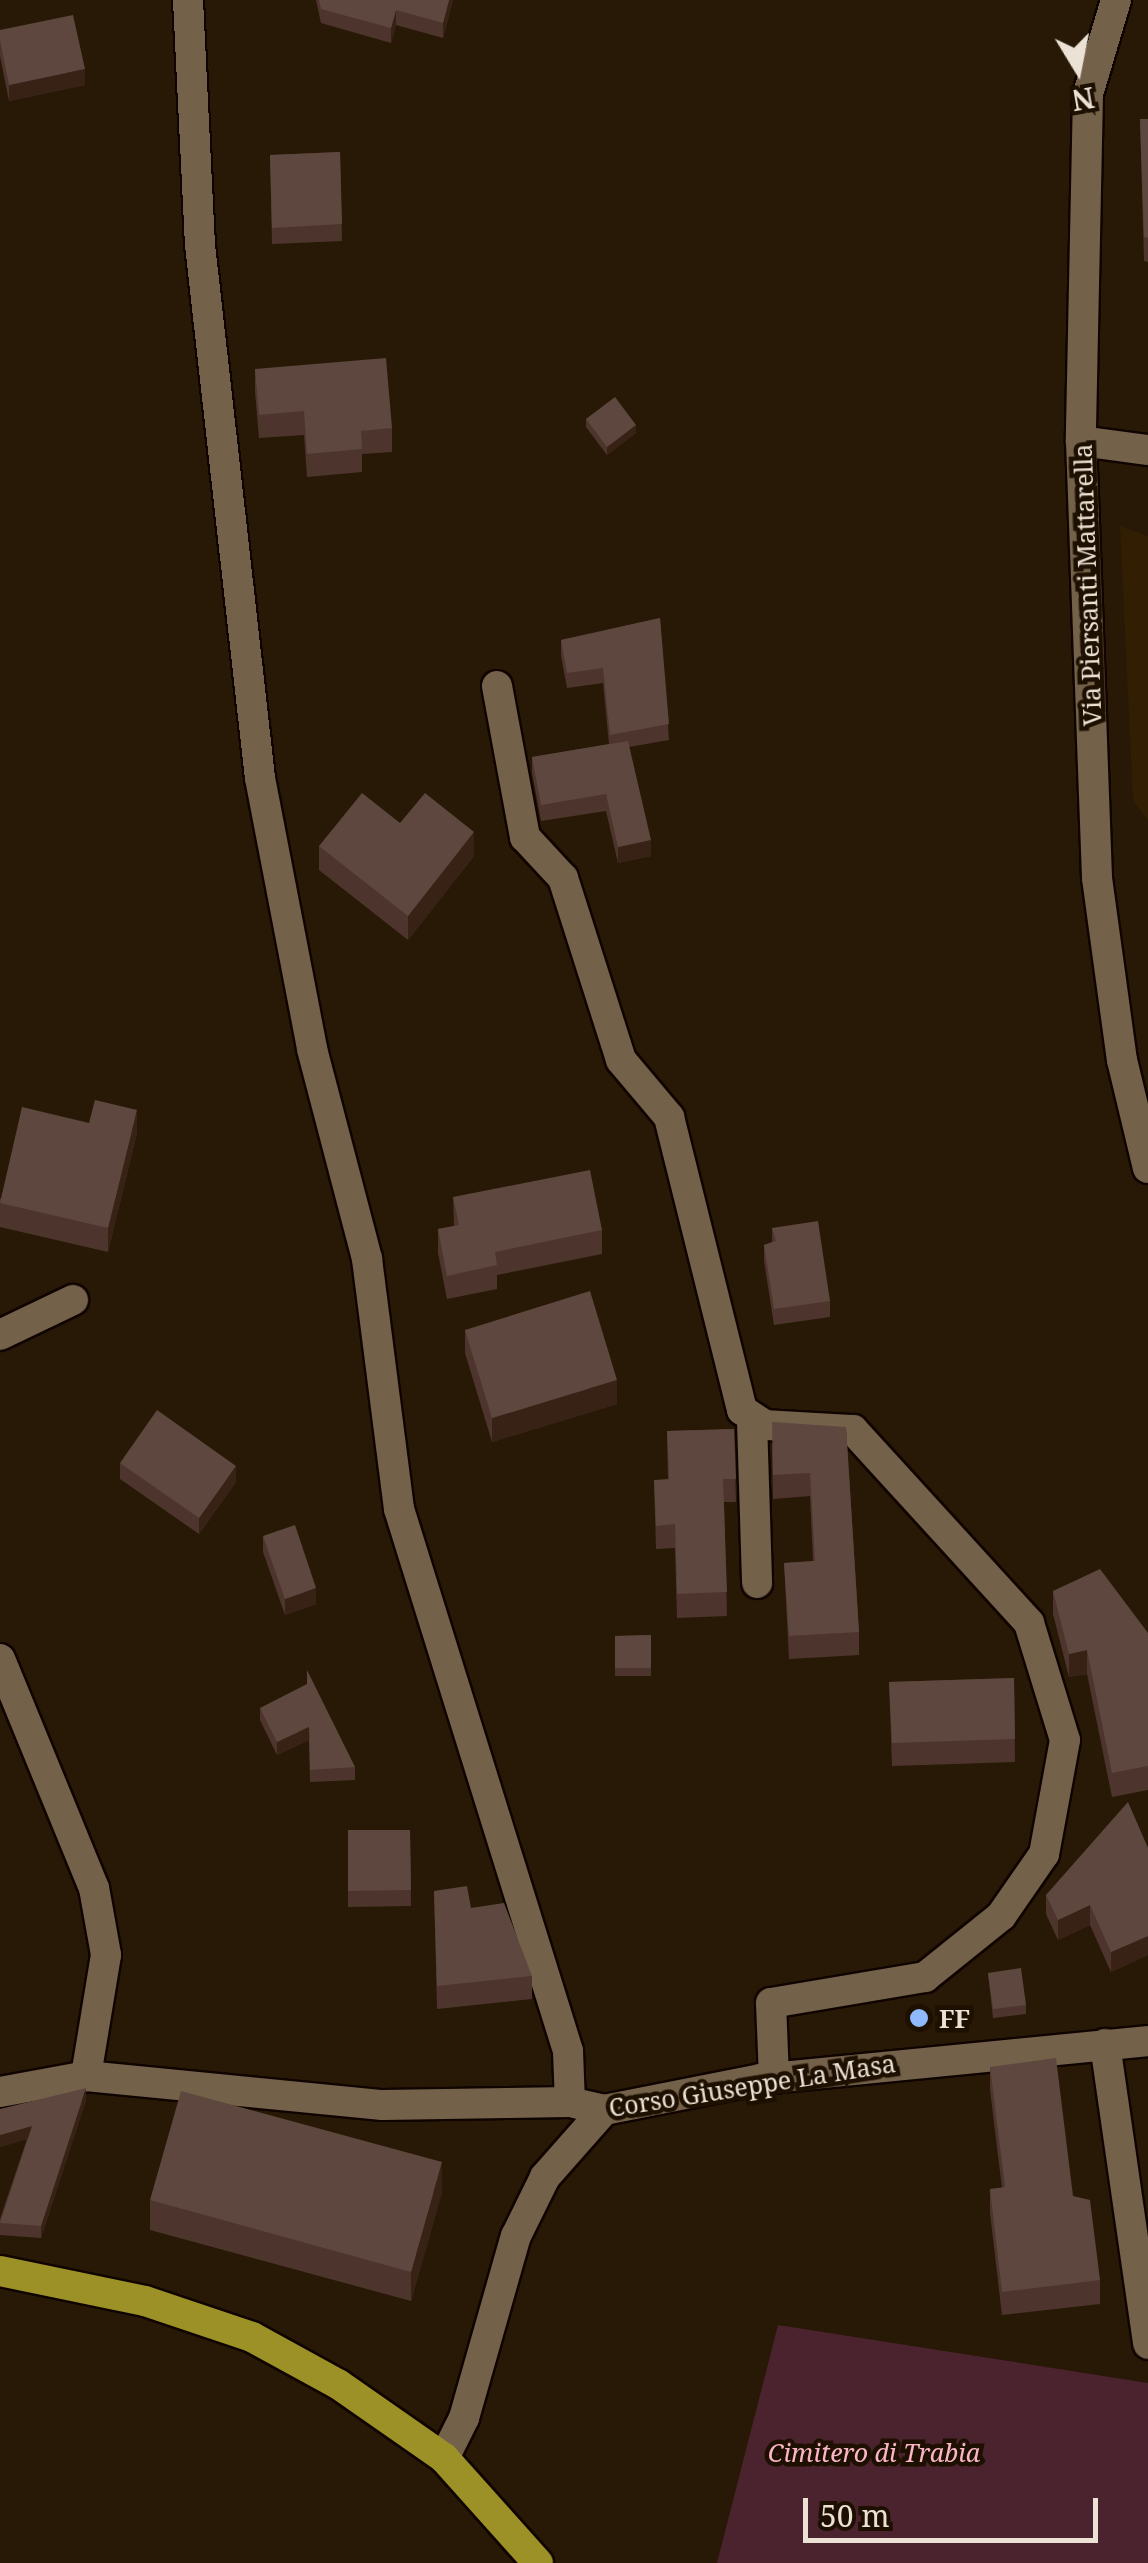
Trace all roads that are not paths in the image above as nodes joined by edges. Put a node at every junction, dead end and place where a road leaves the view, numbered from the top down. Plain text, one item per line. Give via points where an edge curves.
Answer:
1 (188, 0) edge
2 (1116, 0) edge
3 (1081, 441) junction
4 (1148, 450) edge
5 (497, 686) dead end
6 (1148, 1168) edge
7 (73, 1300) dead end
8 (0, 1335) edge
9 (752, 1421) junction
10 (758, 1584) dead end
11 (0, 1659) edge
12 (1148, 2041) edge
13 (1105, 2044) junction
14 (86, 2076) junction
15 (774, 2078) junction
16 (0, 2092) edge
17 (570, 2102) junction
18 (604, 2110) junction
19 (0, 2271) edge
20 (1148, 2344) edge
21 (444, 2458) junction
22 (538, 2563) edge

1 - 17 street via 205,303 260,778 312,1049 367,1259 400,1509 568,2051
2 - 3 street, Via Piersanti Mattarella via 1088,94
3 - 4 street
3 - 6 street, Via Piersanti Mattarella via 1097,878 1122,1060
5 - 9 street via 525,836 563,878 622,1060 670,1118 733,1392
7 - 8 street
9 - 10 street
9 - 15 street via 854,1430 1029,1623 1065,1740 1044,1854 1000,1916 925,1977 771,2004
11 - 14 street via 94,1888 106,1955
12 - 13 street, Corso Giuseppe La Masa
13 - 15 street, Corso Giuseppe La Masa
13 - 20 street
14 - 16 street, Corso Giuseppe La Masa
14 - 17 street, Corso Giuseppe La Masa via 383,2105
15 - 18 street, Corso Giuseppe La Masa
17 - 18 street, Corso Giuseppe La Masa
18 - 21 street via 545,2178 516,2236 464,2418
19 - 21 main road via 146,2301 252,2338
21 - 22 main road

